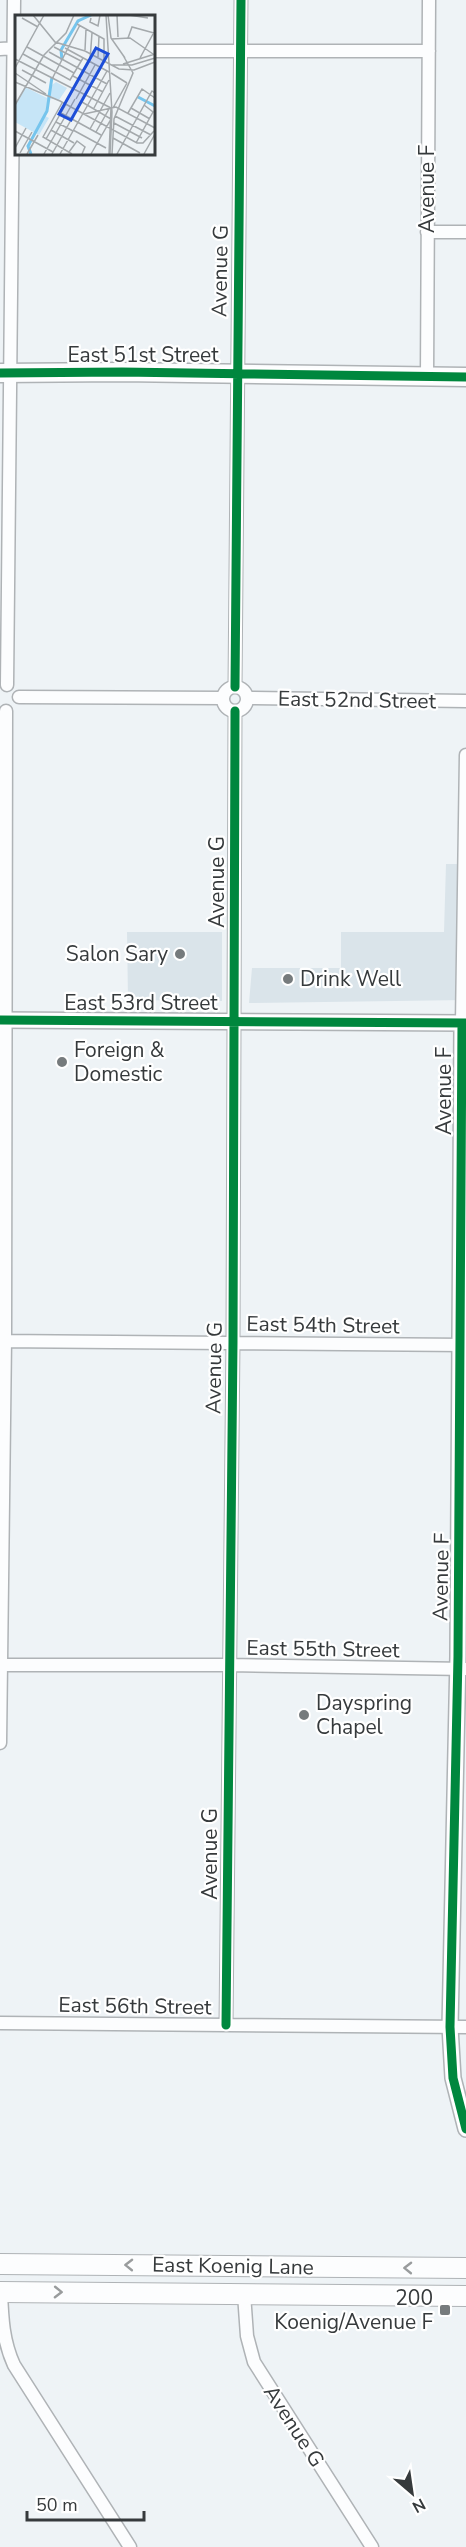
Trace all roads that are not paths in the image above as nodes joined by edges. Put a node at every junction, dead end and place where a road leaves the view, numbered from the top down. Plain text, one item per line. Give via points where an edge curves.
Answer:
1 (14, 0) edge
2 (241, 0) edge
3 (429, 0) edge
4 (15, 48) edge
5 (0, 49) edge
6 (154, 51) edge
7 (429, 51) junction
8 (240, 52) junction
9 (427, 231) junction
10 (466, 232) edge
11 (4, 373) edge
12 (237, 373) junction
13 (427, 377) junction
14 (466, 377) edge
15 (3, 686) edge
16 (235, 687) junction
17 (19, 697) junction
18 (223, 698) junction
19 (248, 698) junction
20 (466, 701) edge
21 (3, 710) edge
22 (235, 711) junction
23 (466, 755) edge
24 (2, 1020) edge
25 (234, 1022) junction
26 (464, 1023) edge
27 (3, 1340) edge
28 (233, 1342) junction
29 (464, 1345) edge
30 (0, 1665) edge
31 (229, 1665) junction
32 (462, 1669) edge
33 (0, 1743) edge
34 (0, 2023) edge
35 (226, 2025) junction
36 (450, 2027) junction
37 (466, 2027) edge
38 (466, 2129) edge
39 (0, 2264) edge
40 (466, 2268) edge
41 (0, 2292) edge
42 (244, 2294) junction
43 (466, 2296) edge
44 (130, 2547) edge
45 (372, 2547) edge

1 - 4 street
2 - 8 street, Avenue G
3 - 7 street, Avenue F
4 - 5 street
4 - 11 street
6 - 8 street
7 - 8 street
7 - 9 street, Avenue F
8 - 12 street, Avenue G
9 - 10 street
9 - 13 street, Avenue F
11 - 12 main road, East 51st Street
11 - 15 street
12 - 13 main road, East 51st Street
12 - 16 street, Avenue G
13 - 14 main road, East 51st Street
15 - 17 street via 17,690
16 - 18 street via 228,689
16 - 19 street
17 - 18 street
17 - 21 street via 17,705
18 - 22 street via 225,706
19 - 20 street, East 52nd Street
19 - 22 street via 245,706
21 - 24 street
22 - 25 street, Avenue G
23 - 26 street, Avenue F
24 - 25 street, East 53rd Street
24 - 27 street
25 - 26 street, East 53rd Street
25 - 28 street, Avenue G
26 - 29 street, Avenue F
27 - 28 street, East 54th Street
27 - 30 street
28 - 29 street, East 54th Street
28 - 31 street, Avenue G
29 - 32 street, Avenue F
30 - 31 street, East 55th Street
30 - 33 street
31 - 32 street, East 55th Street
31 - 35 street, Avenue G
32 - 36 street, Avenue F
34 - 35 street, East 56th Street
35 - 36 street, East 56th Street
36 - 37 street, East 56th Street
36 - 38 street, Avenue F via 454,2084
40 -> 39 main road, East Koenig Lane
41 -> 42 main road, East Koenig Lane
41 - 44 street via 3,2332 14,2365
42 - 43 main road, East Koenig Lane
42 - 45 street, Avenue G via 247,2336 254,2362

